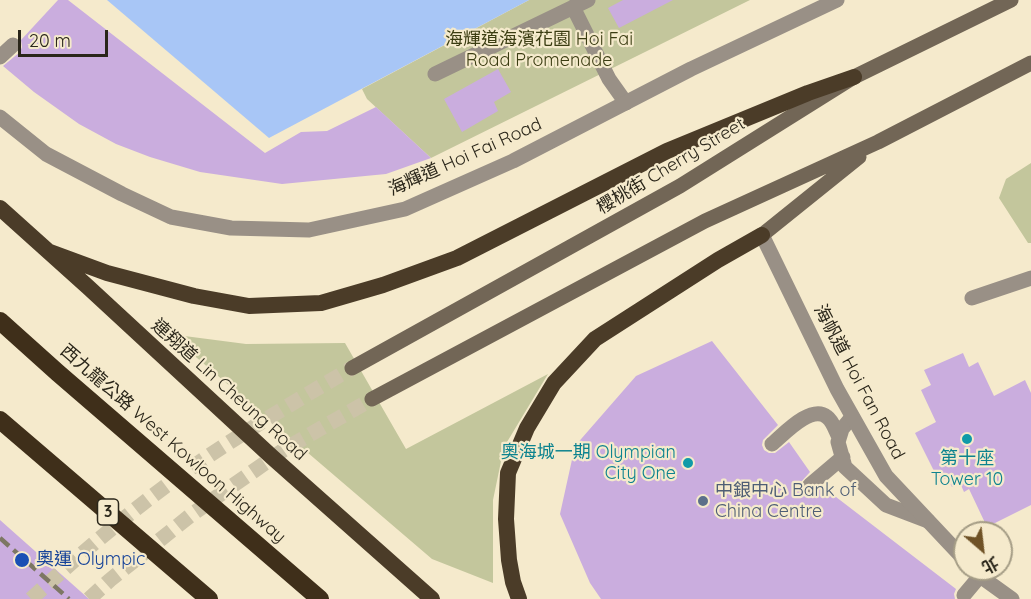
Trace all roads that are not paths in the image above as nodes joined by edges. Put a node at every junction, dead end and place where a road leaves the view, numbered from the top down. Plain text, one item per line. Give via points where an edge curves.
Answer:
1 (588, 0) edge
2 (837, 0) edge
3 (1011, 0) edge
4 (573, 8) junction
5 (13, 45) dead end
6 (0, 57) edge
7 (1031, 63) edge
8 (435, 74) dead end
9 (854, 77) junction
10 (626, 103) junction
11 (0, 117) edge
12 (878, 142) junction
13 (0, 208) edge
14 (762, 235) junction
15 (50, 252) junction
16 (1031, 278) edge
17 (972, 298) dead end
18 (0, 321) edge
19 (352, 368) tunnel mouth
20 (372, 399) tunnel mouth
21 (852, 417) junction
22 (0, 420) edge
23 (839, 438) junction
24 (772, 444) dead end
25 (843, 457) junction
26 (810, 485) dead end
27 (928, 521) junction
28 (953, 547) edge
29 (971, 581) edge
30 (988, 581) edge
31 (964, 595) dead end
32 (209, 599) edge
33 (320, 599) edge
34 (432, 599) edge
35 (519, 599) edge
36 (1012, 599) edge

1 - 4 street
2 - 10 street, 海輝道 Hoi Fai Road
3 - 9 main road, 櫻桃街 Cherry Street
4 - 8 street
4 - 10 street via 609,79
5 - 6 street
7 - 12 main road
9 - 15 highway via 667,151 457,258 321,303 249,306 206,298 107,273
9 - 19 main road, 櫻桃街 Cherry Street via 680,186
10 - 11 street, 海輝道 Hoi Fai Road via 513,161 405,209 309,230 231,228 171,217 46,154
12 - 14 main road
12 - 20 main road via 705,221
13 - 15 highway, 連翔道 Lin Cheung Road
14 - 21 street, 海帆道 Hoi Fan Road
14 - 35 highway via 596,339 554,383 527,428 508,473 509,560
15 - 34 highway, 連翔道 Lin Cheung Road
16 - 17 street
18 - 33 highway, 西九龍公路 West Kowloon Highway
21 - 23 street
21 - 27 street, 海帆道 Hoi Fan Road via 886,476
22 - 32 highway, 3
23 - 24 street via 828,417 818,413 807,416
23 - 25 street
25 - 26 street
25 - 27 street via 845,467 886,505
27 - 28 street, 海帆道 Hoi Fan Road
29 - 31 street
30 - 36 street

